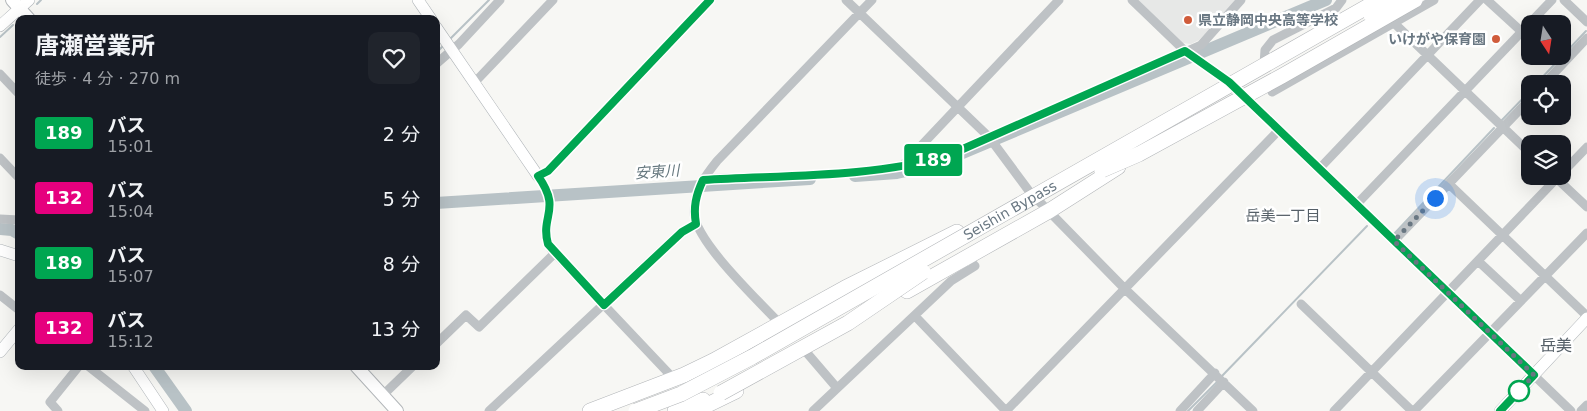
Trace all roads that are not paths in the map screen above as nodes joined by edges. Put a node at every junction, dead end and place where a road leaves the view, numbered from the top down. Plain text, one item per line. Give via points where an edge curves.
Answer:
1 (418, 0) edge
2 (490, 0) edge
3 (500, 0) edge
4 (553, 0) edge
5 (710, 0) edge
6 (846, 0) edge
7 (872, 0) edge
8 (1059, 0) edge
9 (1132, 0) edge
10 (1241, 0) edge
11 (1342, 0) edge
12 (1362, 0) edge
13 (1377, 0) edge
14 (1399, 0) edge
15 (1415, 0) edge
16 (1434, 0) edge
17 (1480, 0) edge
18 (1488, 0) edge
19 (1552, 0) edge
20 (1564, 0) edge
21 (20, 3) edge
22 (490, 10) junction
23 (860, 13) junction
24 (27, 15) edge
25 (428, 15) edge
26 (1538, 15) edge
27 (1587, 22) edge
28 (1394, 23) junction
29 (0, 26) edge
30 (1521, 31) edge
31 (440, 33) edge
32 (1521, 33) edge
33 (1587, 38) edge
34 (449, 46) junction
35 (1185, 51) junction
36 (1428, 55) junction
37 (440, 58) edge
38 (1293, 62) junction
39 (1264, 64) junction
40 (1305, 72) junction
41 (0, 74) edge
42 (1552, 75) edge
43 (475, 82) junction
44 (1235, 87) junction
45 (15, 90) edge
46 (1465, 91) junction
47 (1272, 92) dead end
48 (957, 106) junction
49 (1521, 109) edge
50 (1503, 128) junction
51 (1279, 130) junction
52 (1145, 134) junction
53 (989, 137) junction
54 (1521, 145) edge
55 (1587, 147) edge
56 (0, 158) edge
57 (1571, 163) edge
58 (901, 166) junction
59 (1319, 169) junction
60 (1102, 170) junction
61 (15, 174) edge
62 (538, 176) junction
63 (703, 180) junction
64 (1449, 184) junction
65 (1549, 185) edge
66 (1566, 185) edge
67 (1029, 191) junction
68 (1356, 205) junction
69 (1587, 207) edge
70 (1049, 210) junction
71 (0, 219) edge
72 (15, 220) edge
73 (696, 224) junction
74 (979, 229) junction
75 (1587, 233) edge
76 (1502, 235) junction
77 (1394, 241) junction
78 (0, 250) edge
79 (555, 253) junction
80 (15, 255) edge
81 (966, 256) junction
82 (1478, 261) junction
83 (922, 272) junction
84 (1545, 276) junction
85 (1124, 288) junction
86 (1448, 292) junction
87 (0, 295) edge
88 (1521, 301) junction
89 (1301, 304) dead end
90 (604, 305) junction
91 (15, 307) edge
92 (916, 316) junction
93 (1587, 317) edge
94 (781, 325) junction
95 (15, 334) edge
96 (1490, 334) junction
97 (440, 340) edge
98 (0, 352) edge
99 (807, 352) junction
100 (76, 370) edge
101 (93, 370) edge
102 (134, 370) edge
103 (360, 370) edge
104 (409, 370) edge
105 (1372, 372) junction
106 (1215, 373) junction
107 (1534, 375) junction
108 (674, 378) junction
109 (1224, 382) junction
110 (838, 388) junction
111 (383, 395) junction
112 (1587, 405) edge
113 (158, 409) edge
114 (702, 410) edge
115 (58, 411) edge
116 (145, 411) edge
117 (397, 411) edge
118 (489, 411) edge
119 (590, 411) edge
120 (603, 411) edge
121 (636, 411) edge
122 (662, 411) edge
123 (675, 411) edge
124 (813, 411) edge
125 (1006, 411) edge
126 (1180, 411) edge
127 (1197, 411) edge
128 (1253, 411) edge
129 (1334, 411) edge
130 (1413, 411) edge
131 (1500, 411) edge
132 (1571, 411) edge
133 (1581, 411) edge

1 - 25 street
2 - 22 street
3 - 22 street
4 - 43 street
5 - 62 street via 548,171
6 - 23 street
7 - 23 street
8 - 48 street
9 - 35 street
10 - 35 street via 1210,37
11 - 39 street via 1336,8 1273,40 1265,50
12 - 52 highway, bridge via 1223,80
13 - 39 highway
13 - 52 highway, Seishin Bypass, bridge
14 - 38 highway
14 - 60 highway, Seishin Bypass, bridge
15 - 60 highway, bridge via 1148,149
16 - 28 street
17 - 36 street
18 - 30 street
19 - 26 street
20 - 27 street
21 - 24 main road
21 - 29 street
22 - 34 street
23 - 48 street
23 - 63 street via 717,161
28 - 36 street
28 - 40 street
31 - 34 street
32 - 46 street
33 - 42 street
34 - 37 street
34 - 43 street
35 - 44 street
35 - 53 street
36 - 46 street
36 - 59 street
38 - 40 street
38 - 44 highway
39 - 44 highway
40 - 47 street
41 - 45 street
43 - 62 street
44 - 51 street
44 - 67 highway
44 - 70 highway via 1186,124
46 - 50 street
46 - 68 street
48 - 53 street
48 - 58 street
49 - 50 street
50 - 54 street
50 - 64 street
51 - 59 street
51 - 85 street
52 - 74 highway, Seishin Bypass, bridge
53 - 58 street via 947,156
53 - 67 street
55 - 57 street
56 - 61 street
58 - 63 street
59 - 68 street
60 - 83 highway, Seishin Bypass
62 - 79 street via 548,190 550,206 546,237
63 - 73 street via 696,194
64 - 76 street
64 - 77 street
65 - 76 street
66 - 69 street
67 - 70 street
67 - 94 highway
68 - 77 street
70 - 81 highway
70 - 85 street
71 - 72 street
73 - 90 street via 682,232
73 - 94 street via 710,248
74 - 120 highway, bridge via 948,241 710,370
74 - 121 highway, Seishin Bypass, bridge via 752,358 680,394
75 - 84 street
76 - 82 street
76 - 84 street
77 - 86 street
78 - 80 street
79 - 90 street
79 - 97 street via 479,327 466,316
81 - 92 street via 975,266 951,281
81 - 99 highway
82 - 86 street
82 - 88 street
83 - 122 highway, Seishin Bypass, bridge via 717,387
83 - 123 highway, bridge via 848,323 721,393
84 - 88 street
84 - 93 street
85 - 106 street
85 - 125 street
86 - 96 street
86 - 105 street
87 - 91 street
88 - 96 street
89 - 105 street
90 - 108 street
90 - 118 street
92 - 110 street
92 - 125 street
93 - 107 street
94 - 99 street
94 - 108 highway
95 - 98 street
96 - 107 street
96 - 130 street
99 - 110 street
99 - 114 highway
100 - 115 street via 50,402
101 - 116 street
102 - 113 street
103 - 111 main road
104 - 111 street
105 - 129 street
105 - 130 street
106 - 109 street
106 - 126 street
107 - 131 street
107 - 132 street
108 - 119 highway
109 - 127 street
109 - 128 street
110 - 124 street
111 - 117 main road
112 - 133 street

